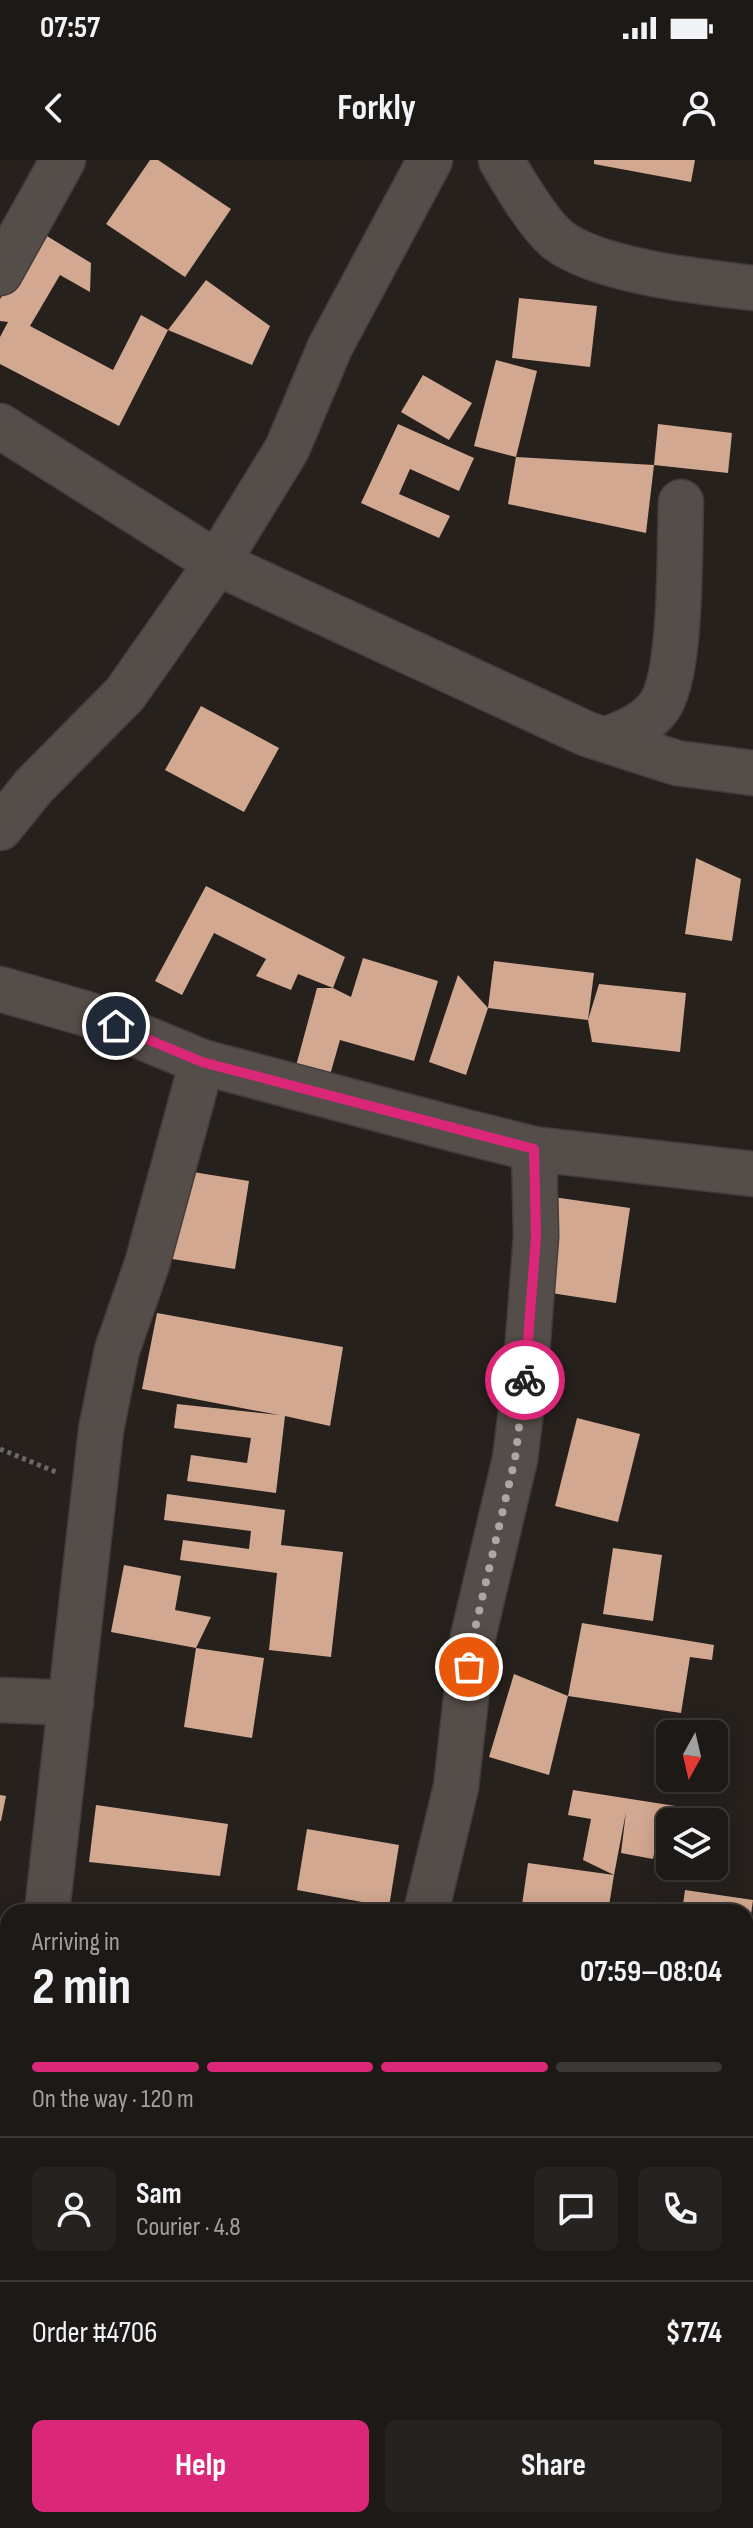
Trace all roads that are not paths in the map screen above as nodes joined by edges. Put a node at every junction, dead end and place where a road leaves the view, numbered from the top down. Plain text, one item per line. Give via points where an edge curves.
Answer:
1 (63, 160) edge
2 (430, 160) edge
3 (501, 160) edge
4 (0, 273) edge
5 (753, 288) edge
6 (0, 426) edge
7 (681, 502) dead end
8 (217, 563) junction
9 (606, 740) junction
10 (753, 773) edge
11 (0, 828) edge
12 (0, 989) edge
13 (202, 1062) junction
14 (534, 1149) junction
15 (753, 1174) edge
16 (0, 1700) edge
17 (71, 1703) junction
18 (48, 1904) edge
19 (428, 1904) edge

1 - 4 street
2 - 8 street via 330,347 287,449
3 - 5 street via 520,194 558,240 609,265
6 - 8 street
7 - 9 street via 673,666 660,707 638,726
8 - 9 street
8 - 11 street via 125,694
9 - 10 street via 677,763
12 - 13 street via 87,1014
13 - 14 street
13 - 17 street via 147,1264 117,1350 101,1430
14 - 15 street
14 - 19 street via 536,1236 515,1459 473,1637 456,1787
16 - 17 street
17 - 18 street

